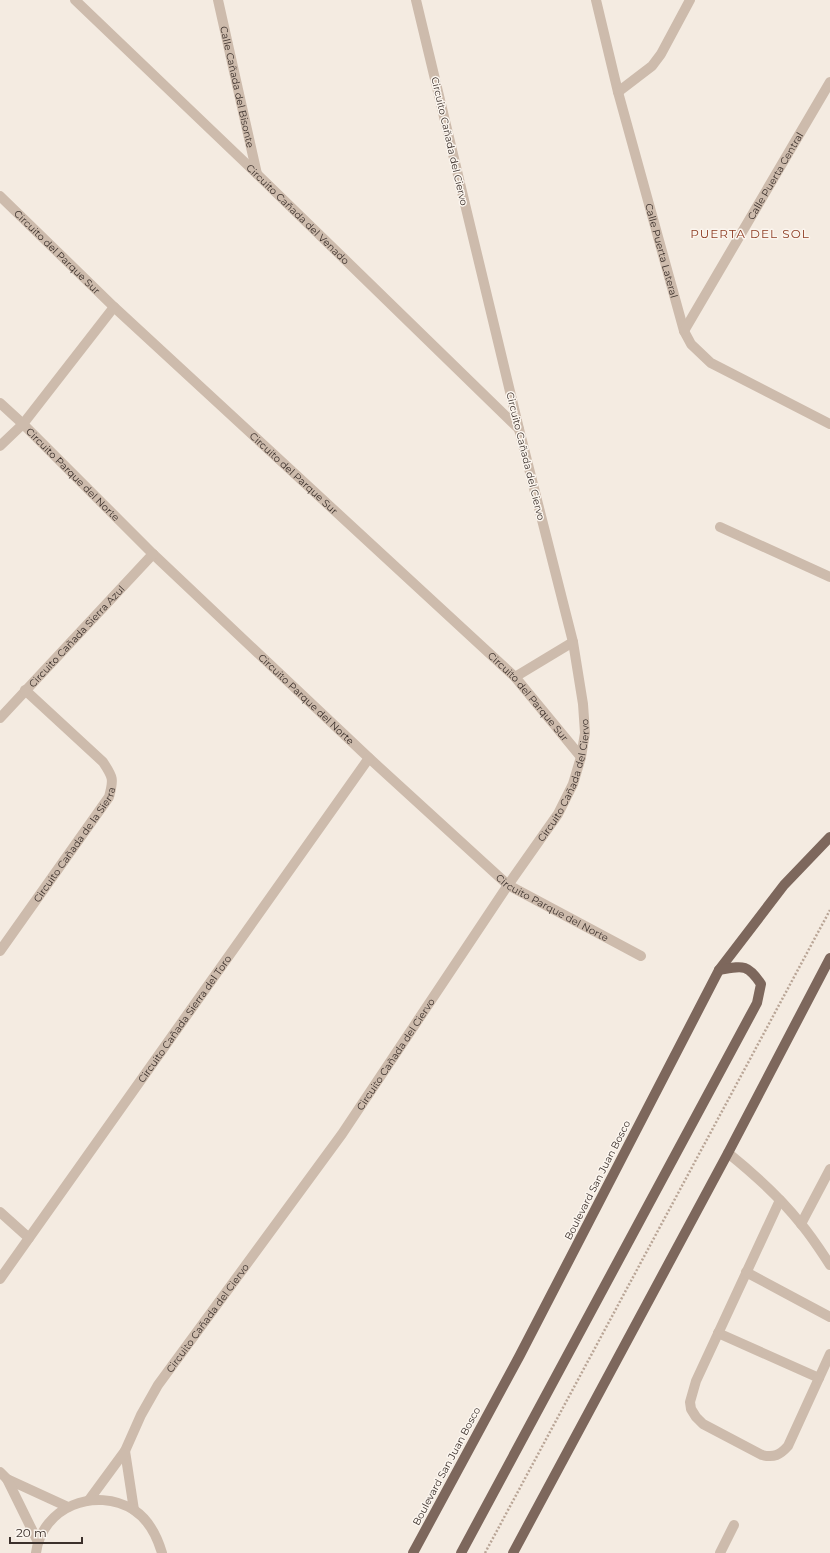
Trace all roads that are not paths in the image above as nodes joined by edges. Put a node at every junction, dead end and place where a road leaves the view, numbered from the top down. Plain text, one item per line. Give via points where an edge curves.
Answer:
1 (75, 0) edge
2 (218, 0) edge
3 (416, 0) edge
4 (596, 0) edge
5 (690, 0) edge
6 (830, 82) edge
7 (618, 92) junction
8 (257, 174) junction
9 (0, 196) edge
10 (114, 307) junction
11 (684, 331) junction
12 (0, 403) edge
13 (829, 421) edge
14 (23, 424) junction
15 (519, 429) junction
16 (0, 446) edge
17 (720, 527) dead end
18 (153, 554) junction
19 (830, 577) edge
20 (573, 642) junction
21 (515, 677) junction
22 (25, 690) junction
23 (0, 718) edge
24 (581, 757) junction
25 (369, 758) junction
26 (830, 837) edge
27 (508, 885) junction
28 (0, 951) edge
29 (641, 956) dead end
30 (830, 958) edge
31 (719, 970) junction
32 (728, 1153) junction
33 (830, 1169) edge
34 (780, 1200) junction
35 (0, 1212) edge
36 (801, 1224) junction
37 (29, 1238) junction
38 (830, 1265) edge
39 (746, 1272) junction
40 (0, 1279) edge
41 (830, 1317) edge
42 (718, 1333) junction
43 (830, 1354) edge
44 (819, 1378) junction
45 (125, 1451) junction
46 (4, 1475) edge
47 (89, 1500) junction
48 (68, 1507) junction
49 (134, 1510) junction
50 (734, 1525) dead end
51 (38, 1542) junction
52 (36, 1553) edge
53 (162, 1553) edge
54 (412, 1553) edge
55 (460, 1553) edge
56 (513, 1553) edge
57 (720, 1553) edge

1 - 8 street, Circuito Cañada del Venado
2 - 8 street, Calle Cañada del Bisonte
3 - 15 street, Circuito Cañada del Ciervo
4 - 7 street, Calle Puerta Lateral
5 - 7 street via 652,66
6 - 11 street, Calle Puerta Central
7 - 11 street, Calle Puerta Lateral
8 - 15 street, Circuito Cañada del Venado
9 - 10 street, Circuito del Parque Sur
10 - 14 street
10 - 21 street, Circuito del Parque Sur
11 - 13 street, Calle Puerta Lateral via 691,344 711,363
12 - 14 street, Circuito Parque del Norte
14 - 16 street
14 - 18 street, Circuito Parque del Norte
15 - 20 street, Circuito Cañada del Ciervo
17 - 19 street
18 - 22 street, Circuito Cañada Sierra Azul
18 - 25 street, Circuito Parque del Norte
20 - 21 street
20 - 24 street, Circuito Cañada del Ciervo via 583,704 585,733
21 - 24 street, Circuito del Parque Sur
22 - 23 street, Circuito Cañada Sierra Azul
22 - 28 street, Circuito Cañada de la Sierra via 103,762 113,783 109,796
24 - 27 street, Circuito Cañada del Ciervo via 573,784 558,814
25 - 27 street, Circuito Parque del Norte
25 - 37 street, Circuito Cañada Sierra del Toro
26 - 31 main road, Boulevard San Juan Bosco via 784,885
27 - 29 street, Circuito Parque del Norte
27 - 45 street, Circuito Cañada del Ciervo via 342,1134 158,1385
30 - 32 main road
31 - 54 main road, Boulevard San Juan Bosco via 520,1355
31 - 55 main road via 742,966 753,972 761,984 756,1003
32 - 34 street
32 - 56 main road
33 - 36 street
34 - 36 street
34 - 39 street
35 - 37 street
36 - 38 street
37 - 40 street, Circuito Cañada Sierra del Toro
39 - 41 street
39 - 42 street
42 - 44 street
42 - 44 street via 691,1394 691,1409 703,1424 762,1455 777,1456 788,1446
43 - 44 street
45 - 47 street, Circuito Cañada del Ciervo
45 - 49 street
46 - 48 street
46 - 51 street
47 - 48 street
47 - 49 street via 112,1501
48 - 51 street via 50,1521
49 - 53 street via 152,1528
50 - 57 street
51 - 52 street

